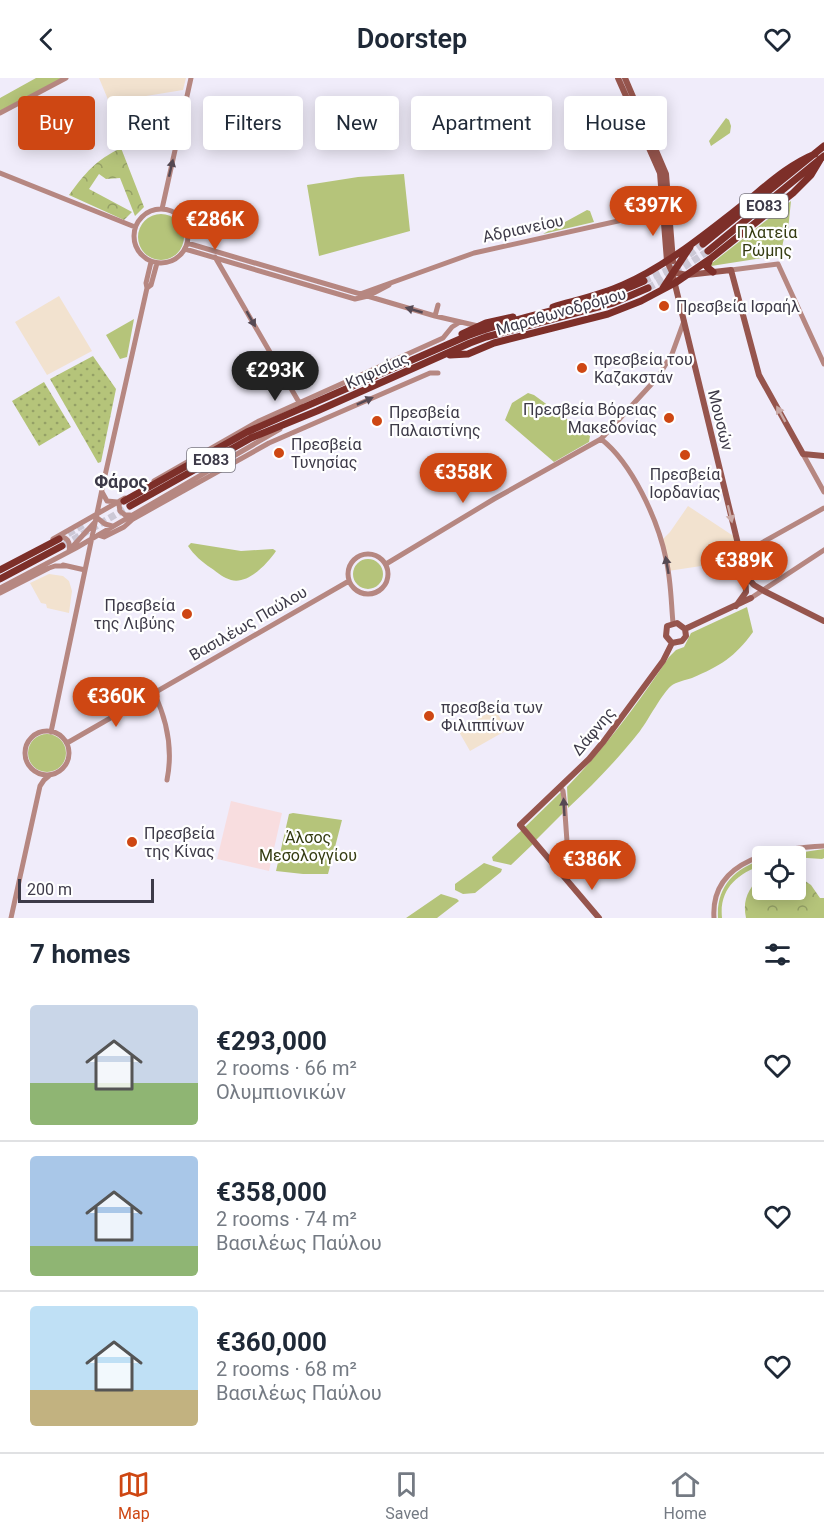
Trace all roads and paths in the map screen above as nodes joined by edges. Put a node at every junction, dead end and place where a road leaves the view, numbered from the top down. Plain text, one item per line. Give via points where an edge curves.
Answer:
1 (66, 78) edge
2 (191, 78) edge
3 (618, 78) edge
4 (625, 78) edge
5 (0, 113) edge
6 (824, 146) edge
7 (820, 157) edge
8 (0, 173) edge
9 (162, 209) junction
10 (663, 211) junction
11 (140, 219) junction
12 (122, 222) junction
13 (135, 228) junction
14 (703, 245) junction
15 (186, 246) junction
16 (232, 256) junction
17 (683, 257) junction
18 (215, 258) junction
19 (670, 259) junction
20 (710, 259) junction
21 (223, 260) junction
22 (154, 262) junction
23 (221, 269) junction
24 (653, 269) junction
25 (695, 269) junction
26 (731, 270) junction
27 (672, 272) junction
28 (713, 272) junction
29 (687, 275) junction
30 (392, 282) junction
31 (675, 283) junction
32 (383, 290) junction
33 (659, 291) junction
34 (360, 294) junction
35 (368, 296) junction
36 (386, 302) junction
37 (438, 305) dead end
38 (435, 316) junction
39 (684, 321) junction
40 (460, 322) junction
41 (478, 326) junction
42 (446, 346) junction
43 (446, 355) junction
44 (824, 364) edge
45 (438, 373) dead end
46 (301, 405) junction
47 (306, 415) junction
48 (294, 419) junction
49 (601, 439) junction
50 (803, 454) junction
51 (824, 456) edge
52 (102, 490) junction
53 (824, 492) edge
54 (124, 502) junction
55 (824, 508) edge
56 (132, 514) junction
57 (96, 517) junction
58 (112, 526) junction
59 (73, 527) junction
60 (87, 531) junction
61 (94, 536) junction
62 (62, 545) junction
63 (824, 550) edge
64 (740, 555) junction
65 (47, 563) junction
66 (386, 564) junction
67 (66, 566) junction
68 (0, 568) edge
69 (85, 570) junction
70 (745, 573) junction
71 (0, 579) edge
72 (350, 581) junction
73 (0, 588) edge
74 (764, 591) junction
75 (0, 593) edge
76 (751, 598) joint
77 (736, 606) junction
78 (824, 621) edge
79 (673, 623) junction
80 (685, 629) junction
81 (672, 643) junction
82 (154, 693) junction
83 (51, 732) junction
84 (66, 743) junction
85 (35, 772) junction
86 (50, 775) junction
87 (167, 780) dead end
88 (40, 786) junction
89 (560, 787) junction
90 (824, 846) edge
91 (566, 879) junction
92 (11, 918) edge
93 (599, 918) edge
94 (714, 918) edge

1 - 5 street
9 -> 2 street
3 - 10 main road via 660,173
4 - 19 main road via 666,174
6 - 7 main road, Κηφισίας / ΕΟ83
7 - 14 main road, Κηφισίας / ΕΟ83
7 - 14 main road, Κηφισίας / ΕΟ83 via 798,161 786,170
7 - 20 main road, Κηφισίας / ΕΟ83 via 799,188
8 - 12 street
9 - 11 street
9 - 15 street via 181,218 187,230
10 - 19 main road
10 - 30 street, Αδριανείου via 474,253
11 - 12 street
11 - 13 street
12 - 13 street
13 - 22 street via 136,248
14 - 17 main road
14 - 19 main road, Κηφισίας / ΕΟ83
15 - 16 street
15 - 18 street
15 - 22 street via 173,261
16 - 21 street
16 - 34 street
17 - 25 main road via 684,268
17 - 27 main road
18 - 21 street
18 - 23 street
19 - 24 main road, Κηφισίας / ΕΟ83
19 - 27 main road, Μουσών
20 - 25 main road, Κηφισίας / ΕΟ83
20 - 28 main road via 706,267
21 - 23 street
21 - 35 street via 355,299
22 - 52 street via 146,283
23 -> 46 street
24 - 27 main road
24 - 41 main road, Κηφισίας / ΕΟ83 via 596,295
25 - 29 main road, Κηφισίας / ΕΟ83
26 - 28 main road
26 - 44 street via 778,264
50 -> 26 main road via 758,372
27 - 29 main road
27 - 31 main road, Μουσών
27 - 33 main road
28 - 29 main road
29 - 31 main road, Κηφισίας / ΕΟ83
30 - 32 street, Αδριανείου
30 - 34 street, Αδριανείου
31 - 33 main road, Κηφισίας / ΕΟ83
31 - 39 main road, Μουσών
32 - 35 street, Αδριανείου
32 - 36 street
33 - 43 main road, Μαραθωνοδρόμου / ΕΟ83 via 608,314 524,334 468,354
34 - 35 street
35 - 36 street
38 -> 36 street
37 - 38 street
38 - 40 street
39 - 49 street via 672,354 658,377
39 -> 64 main road, Μουσών
40 - 41 street
40 - 46 street via 443,338
41 - 42 main road, Κηφισίας / ΕΟ83
42 - 43 main road, Κηφισίας / ΕΟ83 via 483,330 646,284 614,303 486,337
42 - 46 main road, Κηφισίας / ΕΟ83
43 - 47 main road, Κηφισίας / ΕΟ83
61 -> 45 street via 120,529 269,443 430,373
46 - 47 street
46 - 54 main road, Κηφισίας / ΕΟ83 via 238,436
47 - 48 main road, Κηφισίας / ΕΟ83
48 - 54 main road, Κηφισίας / ΕΟ83
48 - 56 street
49 - 66 street
79 -> 49 street via 666,558 652,514 631,474
50 - 51 main road
50 - 53 street
52 - 54 street via 107,501
52 - 57 street
54 - 56 street via 119,505 120,511
54 - 57 street
55 - 64 street
56 - 58 street
57 - 58 street
57 - 59 street
57 - 60 street
57 - 61 street
58 - 61 street
59 - 60 street
59 - 62 street
60 - 61 street
60 - 62 street
61 - 62 street
61 - 69 street
62 - 65 street
62 - 68 main road
62 - 71 main road
63 - 74 street
64 - 70 main road, Μουσών
65 - 67 street
65 - 73 street
66 - 72 street via 376,555 358,556 348,570
66 - 72 street via 386,583 377,592 361,592
67 - 69 street
67 - 75 street via 55,566
69 - 83 street
70 - 74 main road
70 - 77 main road via 746,592
72 - 82 street, Βασιλέως Παύλου
74 - 76 street
74 - 78 main road
76 - 77 main road
77 - 80 main road
79 - 80 main road
79 - 81 main road via 665,633
80 - 81 main road via 684,639
81 - 89 main road, Δάφνης via 625,714 589,759
82 - 84 street, Βασιλέως Παύλου
82 - 87 street via 167,732
83 - 84 street
83 - 85 street via 36,734 26,746 26,759
84 - 86 street via 68,761 63,769
85 - 86 street
85 - 88 street
86 - 88 street
88 - 92 street
91 -> 89 street via 569,870
89 - 91 main road, Δάφνης via 520,825
90 - 94 street via 767,855 740,865 719,888
91 - 93 main road

